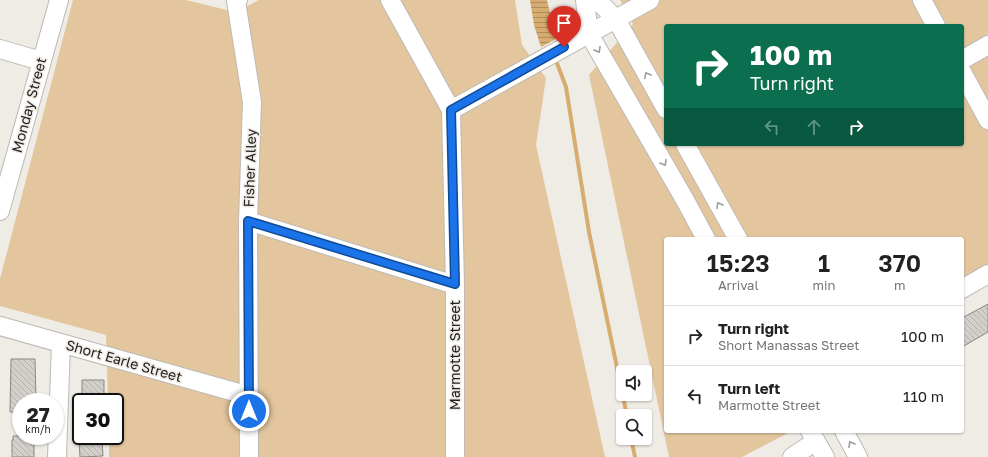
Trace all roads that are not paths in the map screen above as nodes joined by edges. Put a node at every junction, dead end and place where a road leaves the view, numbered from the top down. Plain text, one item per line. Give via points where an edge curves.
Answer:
1 (59, 0) edge
2 (390, 0) edge
3 (585, 0) edge
4 (598, 0) edge
5 (650, 0) edge
6 (922, 0) edge
7 (237, 1) edge
8 (616, 19) junction
9 (935, 24) edge
10 (589, 34) junction
11 (988, 45) edge
12 (0, 49) edge
13 (964, 59) edge
14 (41, 61) junction
15 (964, 76) edge
16 (664, 105) edge
17 (451, 110) junction
18 (988, 120) edge
19 (686, 146) edge
20 (0, 211) edge
21 (248, 221) junction
22 (705, 237) edge
23 (737, 237) edge
24 (988, 274) edge
25 (455, 284) junction
26 (964, 288) edge
27 (0, 326) edge
28 (61, 343) junction
29 (249, 396) junction
30 (845, 433) edge
31 (813, 436) edge
32 (57, 457) edge
33 (249, 457) edge
34 (455, 457) edge
35 (792, 457) edge
36 (825, 457) edge
37 (858, 457) edge

1 - 14 street, Monday Street
2 - 17 street
3 - 10 street
4 - 8 street
5 - 8 street
6 - 9 street
7 - 21 street, Fisher Alley via 252,102
8 - 10 street
16 -> 8 street
10 - 17 street
10 -> 22 street
11 - 13 street
12 - 14 street
14 - 20 street, Monday Street
15 - 18 street
17 - 25 street, Marmotte Street
23 -> 19 street
21 - 25 street
21 - 29 street, Fisher Alley
24 - 26 street
25 - 34 street, Marmotte Street
27 - 28 street, Short Earle Street
28 - 29 street, Short Earle Street
28 - 32 street
29 - 33 street, Fisher Alley
37 -> 30 street
31 - 35 street
31 - 36 street

